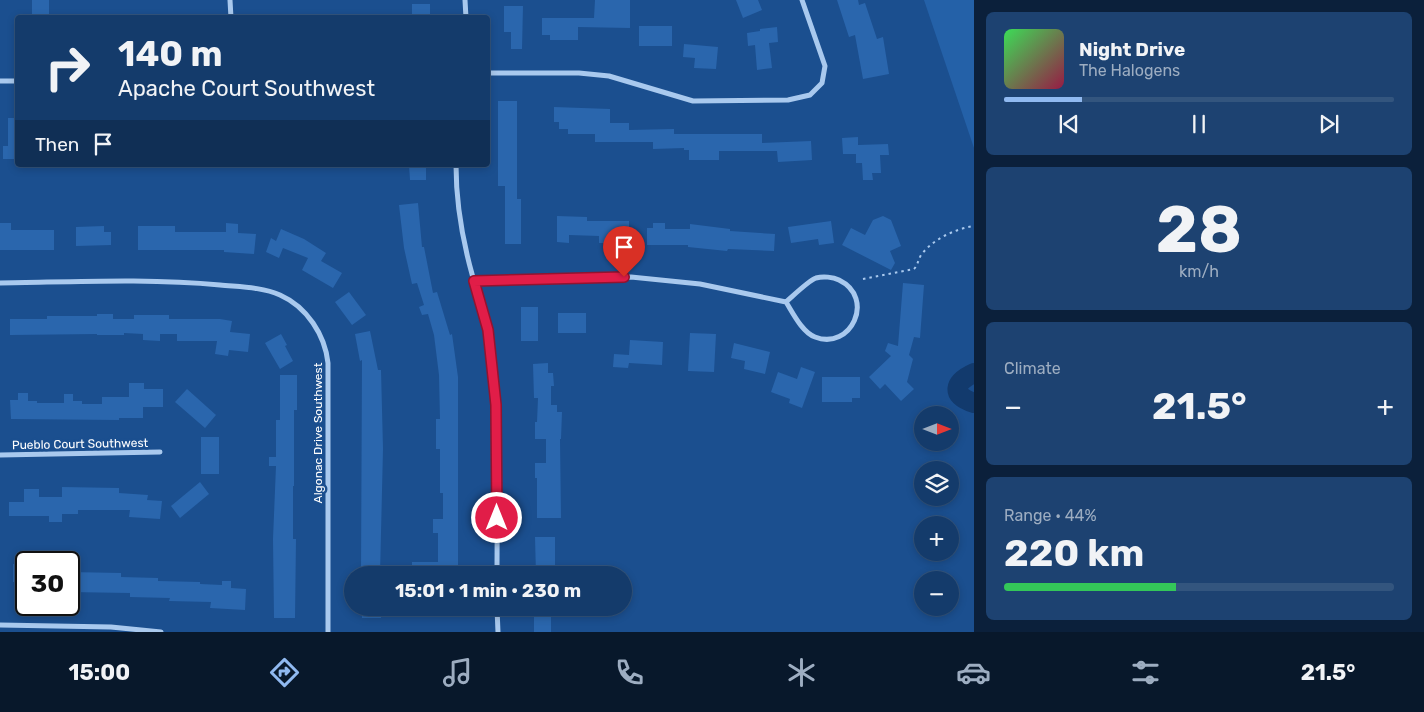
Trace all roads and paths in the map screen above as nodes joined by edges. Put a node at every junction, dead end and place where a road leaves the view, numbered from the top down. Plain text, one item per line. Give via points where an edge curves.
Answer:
1 (230, 0) edge
2 (465, 0) edge
3 (802, 0) edge
4 (230, 15) edge
5 (466, 15) edge
6 (490, 73) edge
7 (15, 80) edge
8 (0, 81) edge
9 (456, 167) edge
10 (974, 226) edge
11 (863, 279) dead end
12 (474, 281) junction
13 (0, 283) edge
14 (786, 302) junction
15 (160, 452) dead end
16 (0, 455) edge
17 (497, 566) edge
18 (497, 616) edge
19 (0, 625) edge
20 (161, 632) edge
21 (328, 632) edge
22 (498, 632) edge

1 - 4 street
2 - 5 street
3 - 6 street via 824,66 822,83 810,95 788,100 693,101 609,76
7 - 8 street
9 - 12 street via 456,192
10 - 11 path via 943,236 920,256 914,269
12 - 14 street via 631,277 700,284
12 - 17 street via 488,330 496,405
13 - 21 street, Algonac Drive Southwest via 130,281 218,285 271,292 287,299 306,314 322,338 328,364
14 - 14 street via 814,337 831,340 848,332 856,318 857,299 848,284 834,277 816,278
15 - 16 street, Pueblo Court Southwest
18 - 22 street
19 - 20 street via 111,627

